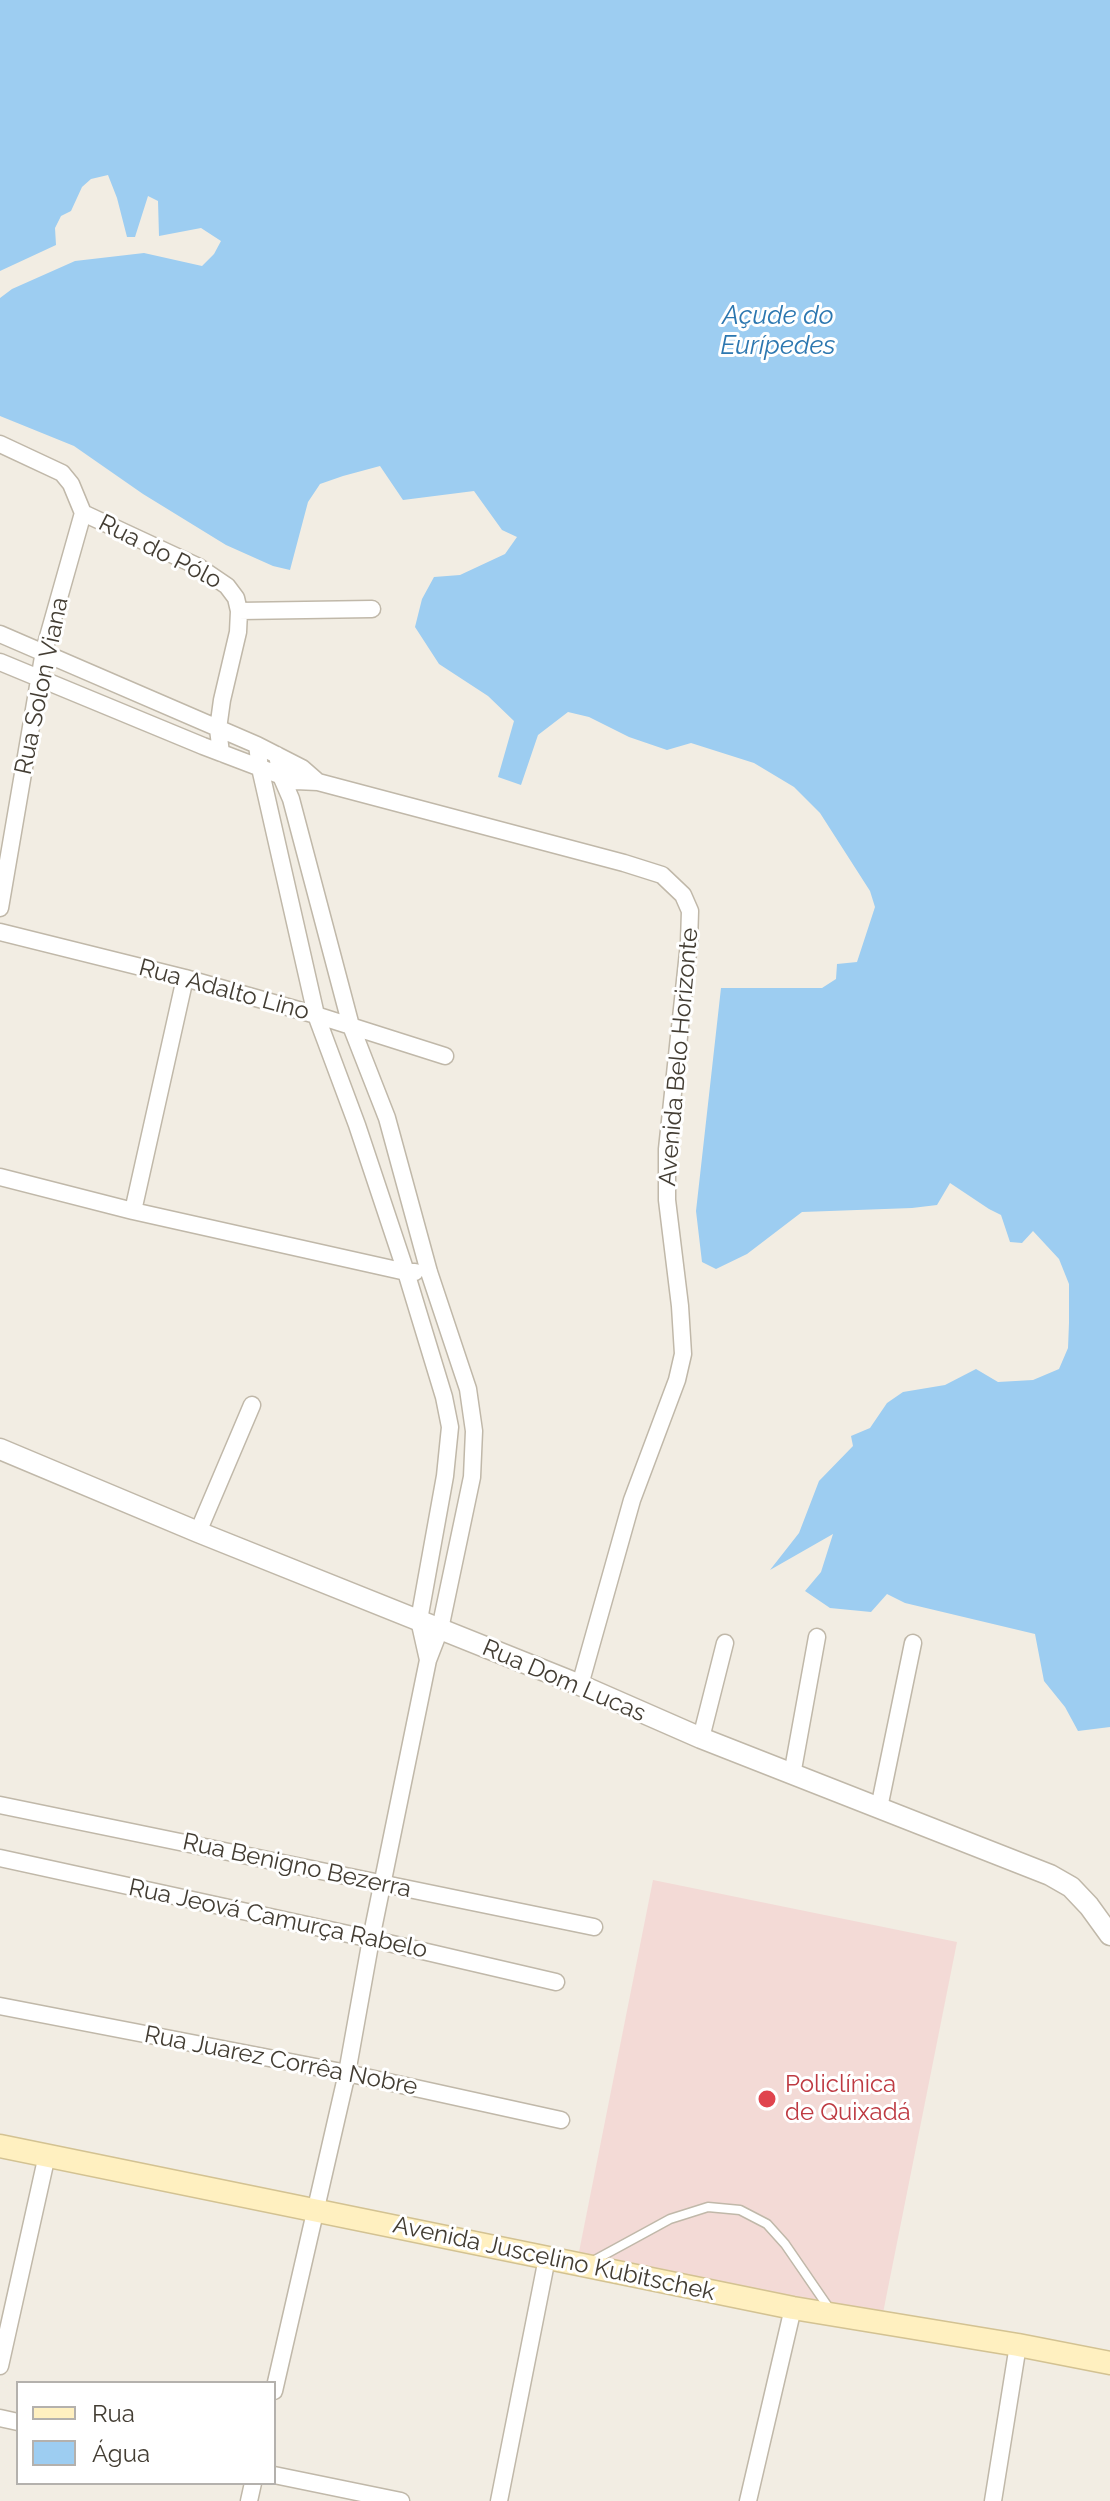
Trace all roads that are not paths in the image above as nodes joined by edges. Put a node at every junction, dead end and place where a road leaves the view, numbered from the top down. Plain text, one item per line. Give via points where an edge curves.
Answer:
1 (0, 444) edge
2 (83, 513) junction
3 (372, 609) dead end
4 (239, 611) junction
5 (0, 634) edge
6 (44, 651) junction
7 (0, 662) edge
8 (40, 678) junction
9 (218, 729) junction
10 (257, 745) junction
11 (221, 753) junction
12 (277, 755) junction
13 (260, 768) junction
14 (281, 776) junction
15 (318, 782) junction
16 (0, 908) edge
17 (0, 932) edge
18 (185, 978) junction
19 (316, 1015) junction
20 (351, 1026) junction
21 (445, 1056) dead end
22 (387, 1118) junction
23 (357, 1125) junction
24 (0, 1177) edge
25 (133, 1211) junction
26 (406, 1272) junction
27 (429, 1272) junction
28 (252, 1405) dead end
29 (450, 1427) junction
30 (474, 1431) junction
31 (0, 1449) edge
32 (198, 1532) junction
33 (419, 1620) junction
34 (440, 1629) junction
35 (817, 1637) dead end
36 (725, 1643) dead end
37 (913, 1643) dead end
38 (428, 1660) junction
39 (580, 1685) junction
40 (701, 1738) junction
41 (792, 1775) junction
42 (0, 1805) edge
43 (879, 1808) junction
44 (0, 1858) edge
45 (383, 1884) junction
46 (594, 1927) dead end
47 (1110, 1935) edge
48 (371, 1939) junction
49 (556, 1982) dead end
50 (0, 2006) edge
51 (347, 2073) junction
52 (561, 2120) dead end
53 (0, 2146) edge
54 (47, 2155) junction
55 (315, 2210) junction
56 (547, 2258) junction
57 (585, 2266) junction
58 (793, 2308) junction
59 (834, 2315) junction
60 (1018, 2345) junction
61 (1110, 2363) edge
62 (0, 2366) edge
63 (276, 2382) edge
64 (276, 2475) edge
65 (401, 2501) edge
66 (499, 2501) edge
67 (748, 2501) edge
68 (993, 2501) edge

1 - 2 street, Rua do Pólo via 62,473
2 - 4 street, Rua do Pólo via 216,576 236,598
2 - 6 street, Rua Solon Viana
3 - 4 street
4 - 9 street, Rua do Pólo
5 - 6 street
6 - 8 street, Rua Solon Viana
6 - 9 street
7 - 8 street
8 - 11 street
8 - 16 street, Rua Solon Viana
9 - 10 street
9 - 11 street, Rua do Pólo
10 - 12 street
10 - 13 street
11 - 13 street
12 - 14 street
12 - 15 street
13 - 14 street
13 - 19 street
14 - 15 street
14 - 20 street
15 - 39 street, Avenida Belo Horizonte via 662,875 674,883 690,911 667,1149 683,1354 632,1500
17 - 18 street, Rua Adalto Lino
18 - 19 street, Rua Adalto Lino
18 - 25 street
19 - 20 street, Rua Adalto Lino
19 - 23 street
20 - 21 street, Rua Adalto Lino
20 - 22 street
22 - 23 street
22 - 27 street
23 - 26 street
24 - 25 street
25 - 26 street
26 - 27 street
26 - 29 street
27 - 30 street via 468,1389
28 - 32 street
29 - 30 street
29 - 33 street
30 - 34 street via 472,1477
31 - 32 street, Rua Dom Lucas
32 - 33 street, Rua Dom Lucas
33 - 34 street, Rua Dom Lucas
33 - 38 street
34 - 38 street
34 - 39 street, Rua Dom Lucas
35 - 41 street
36 - 40 street
37 - 43 street
38 - 45 street
39 - 40 street, Rua Dom Lucas
40 - 41 street, Rua Dom Lucas
41 - 43 street, Rua Dom Lucas
42 - 45 street, Rua Benigno Bezerra
43 - 47 street, Rua Dom Lucas via 1050,1875 1071,1887
44 - 48 street, Rua Jeová Camurça Rabelo
45 - 46 street, Rua Benigno Bezerra
45 - 48 street
48 - 49 street, Rua Jeová Camurça Rabelo
48 - 51 street
50 - 51 street, Rua Juarez Corrêa Nobre
51 - 52 street, Rua Juarez Corrêa Nobre
51 - 55 street
53 - 54 main road, Avenida Juscelino Kubitschek
54 - 55 main road, Avenida Juscelino Kubitschek
54 - 62 street
55 - 56 main road, Avenida Juscelino Kubitschek
55 - 63 street
56 - 57 main road, Avenida Juscelino Kubitschek
56 - 66 street
57 - 58 main road, Avenida Juscelino Kubitschek
57 - 59 lane via 670,2219 708,2207 740,2210 767,2224 785,2244
58 - 59 main road, Avenida Juscelino Kubitschek
58 - 67 street
59 - 60 main road, Avenida Juscelino Kubitschek
60 - 61 main road, Avenida Juscelino Kubitschek
60 - 68 street
64 - 65 street

